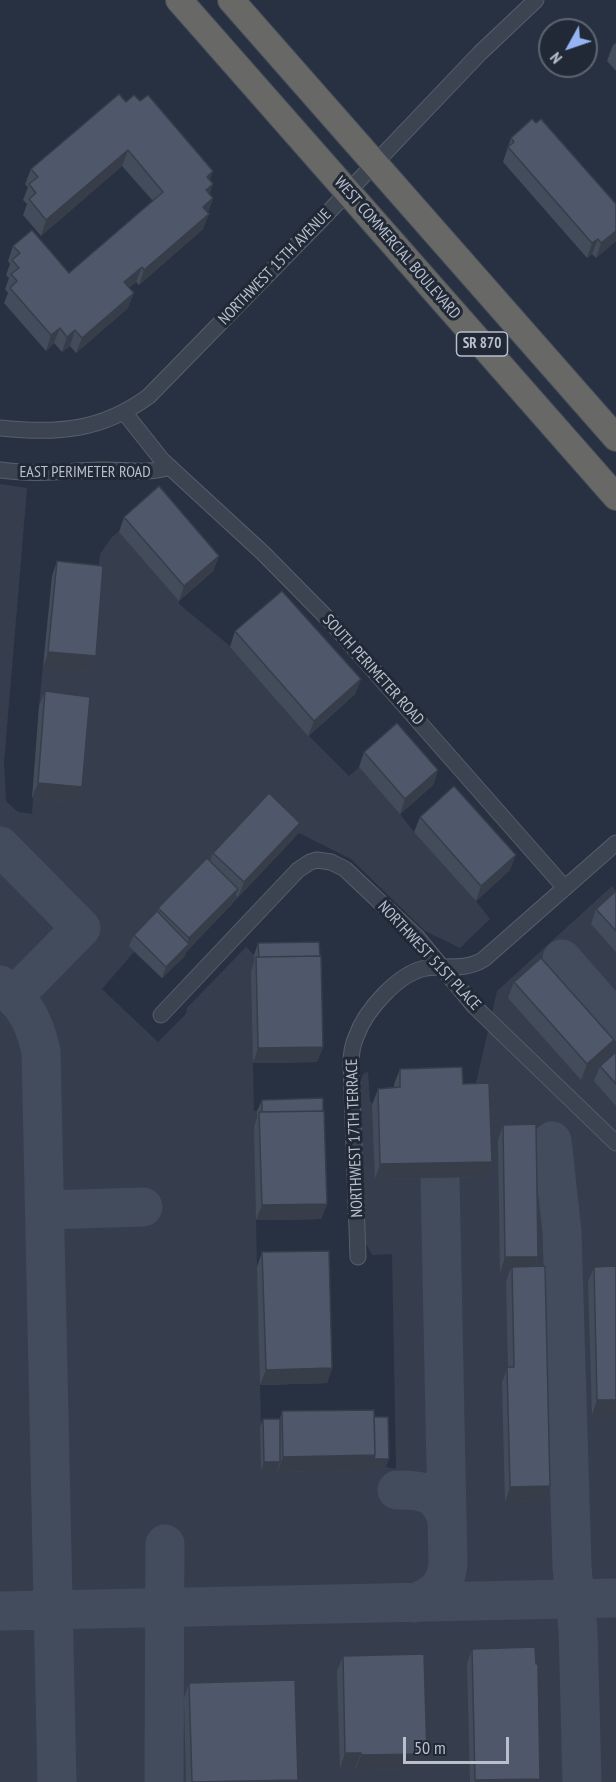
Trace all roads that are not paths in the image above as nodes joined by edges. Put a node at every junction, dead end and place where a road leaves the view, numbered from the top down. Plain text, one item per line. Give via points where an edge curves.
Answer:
1 (179, 0) edge
2 (231, 0) edge
3 (536, 0) edge
4 (374, 163) junction
5 (347, 192) junction
6 (124, 412) junction
7 (554, 427) junction
8 (0, 428) edge
9 (616, 438) edge
10 (170, 467) junction
11 (0, 470) edge
12 (616, 471) edge
13 (616, 497) edge
14 (616, 843) edge
15 (564, 888) junction
16 (441, 967) junction
17 (161, 1014) dead end
18 (616, 1143) edge
19 (358, 1257) dead end

1 - 5 highway, WEST COMMERCIAL BOULEVARD / SR 870
2 - 4 highway, SR 870
3 - 4 street, NORTHWEST 15TH AVENUE via 480,52
4 - 5 street, NORTHWEST 15TH AVENUE
4 - 9 highway, SR 870
5 - 6 street, NORTHWEST 15TH AVENUE via 160,386
5 - 7 highway, WEST COMMERCIAL BOULEVARD / SR 870
6 - 8 street, NORTHWEST 15TH AVENUE via 69,430
6 - 10 street, SOUTH PERIMETER ROAD
7 - 12 highway
7 - 13 highway, WEST COMMERCIAL BOULEVARD / SR 870
10 - 11 street, EAST PERIMETER ROAD via 151,472 40,474
10 - 15 street, SOUTH PERIMETER ROAD via 332,623
14 - 15 street
15 - 16 street, NORTHWEST 17TH TERRACE via 480,962
16 - 17 street, NORTHWEST 51ST PLACE via 417,938 345,869 317,860 298,870
16 - 18 street, NORTHWEST 51ST PLACE via 476,1007
16 - 19 street, NORTHWEST 17TH TERRACE via 414,971 392,986 365,1019 353,1044

